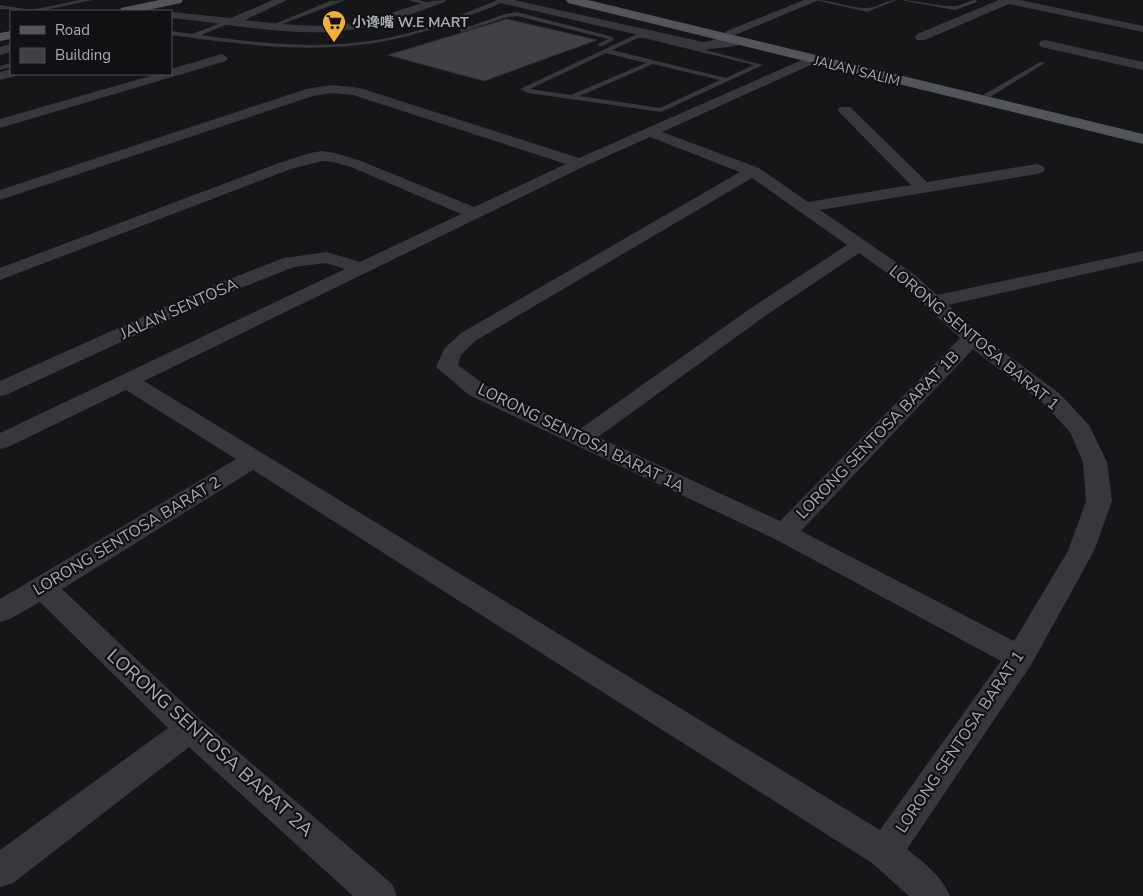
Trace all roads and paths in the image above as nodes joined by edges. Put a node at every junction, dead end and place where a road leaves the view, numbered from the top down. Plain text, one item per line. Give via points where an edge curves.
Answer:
1 (89, 0) edge
2 (282, 0) edge
3 (343, 0) edge
4 (411, 0) edge
5 (441, 0) edge
6 (501, 0) edge
7 (549, 0) edge
8 (572, 0) edge
9 (595, 0) edge
10 (814, 0) edge
11 (818, 0) edge
12 (894, 0) edge
13 (903, 0) edge
14 (973, 0) edge
15 (1006, 0) edge
16 (185, 1) edge
17 (833, 1) edge
18 (429, 4) junction
19 (532, 6) junction
20 (0, 7) edge
21 (960, 8) junction
22 (23, 10) edge
23 (36, 10) edge
24 (132, 10) edge
25 (150, 10) edge
26 (981, 13) junction
27 (512, 14) junction
28 (172, 15) edge
29 (185, 16) junction
30 (1136, 17) dead end
31 (172, 20) edge
32 (231, 21) junction
33 (1122, 23) junction
34 (275, 25) junction
35 (1143, 29) edge
36 (462, 30) dead end
37 (172, 34) edge
38 (193, 36) junction
39 (736, 37) junction
40 (921, 37) dead end
41 (1044, 44) dead end
42 (700, 48) junction
43 (606, 51) junction
44 (585, 52) dead end
45 (222, 58) dead end
46 (811, 60) junction
47 (653, 62) junction
48 (1042, 63) dead end
49 (1143, 66) edge
50 (173, 72) edge
51 (541, 72) dead end
52 (163, 75) edge
53 (727, 80) junction
54 (515, 85) dead end
55 (987, 95) junction
56 (572, 97) junction
57 (661, 110) junction
58 (845, 110) dead end
59 (687, 116) junction
60 (0, 124) edge
61 (649, 132) junction
62 (1143, 133) edge
63 (1143, 139) edge
64 (580, 163) junction
65 (1036, 169) dead end
66 (753, 171) junction
67 (922, 187) junction
68 (0, 196) edge
69 (807, 207) junction
70 (476, 214) junction
71 (858, 246) junction
72 (1142, 256) edge
73 (363, 269) junction
74 (0, 274) edge
75 (934, 302) junction
76 (972, 338) junction
77 (128, 381) junction
78 (0, 389) edge
79 (581, 439) junction
80 (0, 442) edge
81 (253, 459) junction
82 (784, 533) junction
83 (43, 588) junction
84 (0, 612) edge
85 (1020, 656) junction
86 (190, 729) junction
87 (885, 852) junction
88 (0, 871) edge
89 (379, 896) edge
90 (932, 896) edge

1 - 23 lane
2 - 32 street
3 - 34 lane
4 - 18 lane
5 - 18 street
6 - 19 street
6 - 38 lane via 401,37 348,45 290,46
7 - 19 street
8 - 39 main road, JALAN SALIM
9 - 39 main road, JALAN SALIM
10 - 39 street
11 - 17 lane
12 - 17 lane via 872,9
13 - 21 lane
14 - 21 lane
15 - 26 street
15 - 33 street
16 - 24 main road
16 - 25 main road
16 - 29 street via 180,12
18 - 34 street via 356,26
19 - 27 lane
19 - 42 street
20 - 22 lane
21 - 26 lane
26 - 40 street
27 - 36 lane
27 - 44 lane via 612,40
28 - 29 street
29 - 31 street
29 - 32 street
30 - 33 street
32 - 34 street
32 - 38 lane
33 - 35 street
37 - 38 lane
39 - 42 street
39 - 46 main road, JALAN SALIM
39 - 55 main road, JALAN SALIM
41 - 49 street
42 - 43 lane via 637,36
42 - 53 lane via 760,65
43 - 47 lane
43 - 56 lane via 524,89
45 - 50 street
46 - 59 street
46 - 63 main road, JALAN SALIM
47 - 53 lane
47 - 56 lane
48 - 55 lane
51 - 54 lane
52 - 60 street
53 - 57 lane
55 - 62 main road, JALAN SALIM
56 - 57 lane
57 - 59 lane
58 - 67 street
59 - 61 street
61 - 64 street
61 - 66 street, LORONG SENTOSA BARAT 1
64 - 68 street via 356,91 332,89 311,92
64 - 70 street
65 - 67 street
66 - 69 street, LORONG SENTOSA BARAT 1
66 - 79 street, LORONG SENTOSA BARAT 1A via 468,337 451,353 447,367 478,390
67 - 69 street
69 - 71 street, LORONG SENTOSA BARAT 1
70 - 73 street
70 - 74 street via 356,164 322,156 286,166
71 - 75 street, LORONG SENTOSA BARAT 1 via 908,279
71 - 79 street via 758,312
72 - 75 street
73 - 77 street
73 - 78 street, JALAN SENTOSA via 327,258 290,262 221,289
75 - 76 street, LORONG SENTOSA BARAT 1
76 - 82 street, LORONG SENTOSA BARAT 1B
76 - 85 street, LORONG SENTOSA BARAT 1 via 1051,398 1081,430 1094,462 1099,501 1080,551
77 - 80 street
77 - 81 street
79 - 82 street, LORONG SENTOSA BARAT 1A
81 - 83 street, LORONG SENTOSA BARAT 2
81 - 87 street
82 - 85 street, LORONG SENTOSA BARAT 1A
83 - 84 street, LORONG SENTOSA BARAT 2
83 - 86 street, LORONG SENTOSA BARAT 2A
85 - 87 street, LORONG SENTOSA BARAT 1
86 - 88 street
86 - 89 street, LORONG SENTOSA BARAT 2A
87 - 90 street

